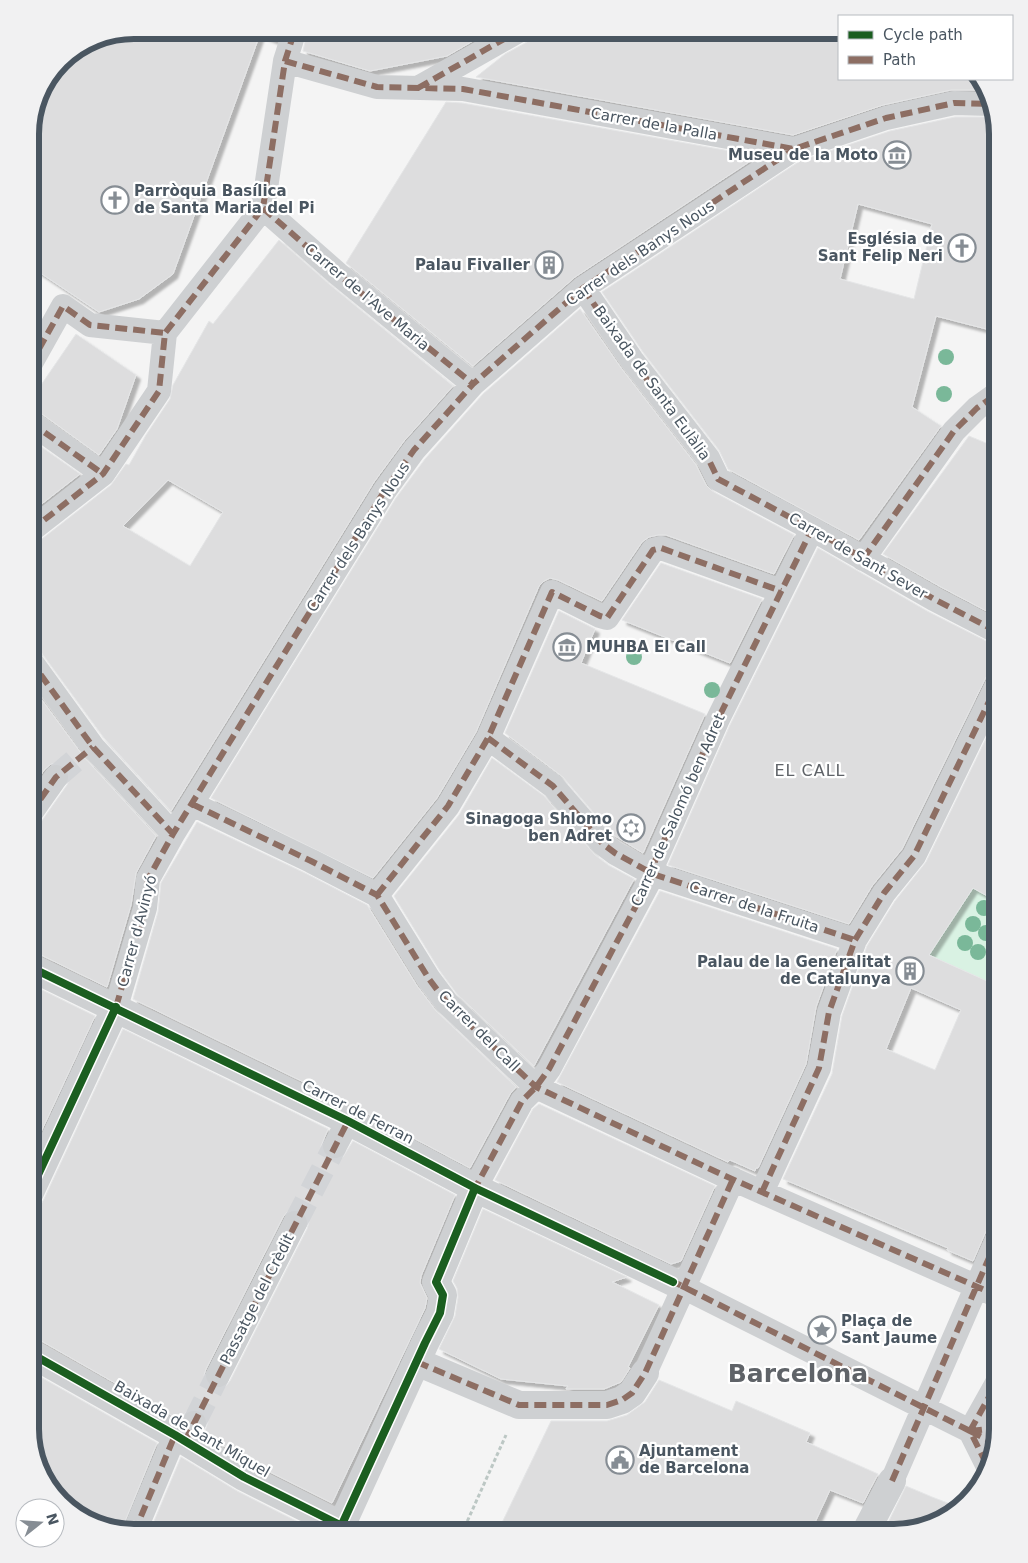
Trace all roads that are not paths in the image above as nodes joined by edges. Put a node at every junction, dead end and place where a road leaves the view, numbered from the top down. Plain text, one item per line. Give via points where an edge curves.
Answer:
1 (504, 39) edge
2 (287, 43) edge
3 (418, 88) junction
4 (984, 104) edge
5 (794, 149) junction
6 (263, 208) junction
7 (583, 288) junction
8 (165, 333) junction
9 (39, 349) edge
10 (473, 384) junction
11 (989, 399) edge
12 (39, 428) edge
13 (102, 474) junction
14 (718, 479) joint
15 (39, 524) edge
16 (812, 529) junction
17 (863, 559) junction
18 (781, 591) junction
19 (989, 627) edge
20 (39, 673) edge
21 (989, 702) edge
22 (488, 738) junction
23 (56, 777) tunnel mouth
24 (39, 801) edge
25 (192, 804) junction
26 (173, 834) junction
27 (653, 874) junction
28 (377, 895) junction
29 (855, 940) junction
30 (39, 971) edge
31 (116, 1007) junction
32 (536, 1087) junction
33 (348, 1120) junction
34 (334, 1146) tunnel mouth
35 (40, 1149) edge
36 (728, 1177) junction
37 (766, 1184) junction
38 (475, 1188) junction
39 (295, 1222) tunnel mouth
40 (679, 1285) junction
41 (986, 1285) edge
42 (39, 1358) edge
43 (417, 1362) junction
44 (645, 1374) joint
45 (218, 1375) tunnel mouth
46 (989, 1397) edge
47 (924, 1408) junction
48 (989, 1429) edge
49 (970, 1431) junction
50 (185, 1433) junction
51 (987, 1449) edge
52 (892, 1481) joint
53 (139, 1524) edge
54 (331, 1524) edge
55 (342, 1524) edge
56 (870, 1524) edge

1 - 3 street
2 - 3 street, Carrer de la Palla via 377,87
2 - 6 street
3 - 5 street, Carrer de la Palla via 463,89
4 - 5 street, Carrer de la Palla via 954,103 886,118
5 - 7 street, Carrer dels Banys Nous
6 - 8 street
6 - 10 street, Carrer de l'Ave Maria
7 - 10 street, Carrer dels Banys Nous
7 - 14 street, Baixada de Santa Eulàlia via 632,360 708,458
8 - 9 street via 90,325 64,306
8 - 13 street via 159,391
10 - 25 street, Carrer dels Banys Nous via 414,450 385,490
11 - 17 street via 954,431
12 - 13 street
13 - 15 street
14 - 16 street, Carrer de Sant Sever
16 - 17 street, Carrer de Sant Sever
16 - 18 street, Carrer de Salomó ben Adret
17 - 19 street, Carrer de Sant Sever
18 - 22 street via 662,548 653,550 607,618 552,592
18 - 27 street, Carrer de Salomó ben Adret via 718,719 655,861
20 - 26 street via 90,749
21 - 29 street via 914,856 884,894
22 - 27 street, Carrer de la Fruita via 553,786 603,844
22 - 28 street via 448,806
23 - 24 street
25 - 26 street, Carrer dels Banys Nous
25 - 28 street
26 - 31 street, Carrer d'Avinyó via 148,879 145,908
27 - 29 street, Carrer de la Fruita
27 - 32 street, Carrer de Salomó ben Adret via 549,1069
28 - 32 street, Carrer del Call via 447,1003
29 - 37 street via 829,1012 819,1068
30 - 31 street, Carrer de Ferran
31 - 33 street, Carrer de Ferran
31 - 35 street, Carrer d'Avinyó
32 - 36 street, Carrer del Call
32 - 38 street, Carrer de Salomó ben Adret via 522,1101
33 - 34 street
33 - 38 street, Carrer de Ferran
36 - 37 street, Carrer del Call
36 - 40 street
37 - 41 street, Carrer del Call
38 - 40 street, Carrer de Ferran
38 - 43 street via 436,1282 443,1295 440,1313
39 - 45 street, Passatge del Crèdit
40 - 44 street
40 - 47 street
41 - 47 street
42 - 50 street, Baixada de Sant Miquel
43 - 44 street via 519,1405 607,1405 632,1393
43 - 55 street
46 - 49 street
47 - 49 street
47 - 52 street
48 - 49 street
49 - 51 street
50 - 53 street
50 - 54 street, Baixada de Sant Miquel via 244,1477
52 - 56 street

